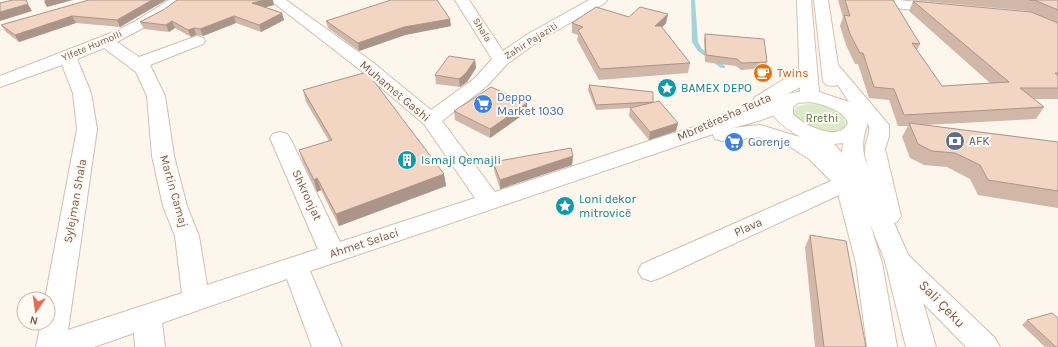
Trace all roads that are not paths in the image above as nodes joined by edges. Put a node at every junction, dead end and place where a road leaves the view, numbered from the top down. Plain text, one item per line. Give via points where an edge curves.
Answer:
1 (179, 0) edge
2 (277, 0) edge
3 (462, 0) edge
4 (600, 0) edge
5 (804, 0) edge
6 (821, 0) edge
7 (859, 0) edge
8 (952, 10) edge
9 (104, 40) junction
10 (197, 41) dead end
11 (67, 56) junction
12 (501, 60) junction
13 (137, 64) junction
14 (831, 67) junction
15 (809, 76) junction
16 (0, 82) edge
17 (810, 96) junction
18 (787, 101) junction
19 (834, 102) junction
20 (431, 120) junction
21 (799, 129) junction
22 (854, 131) junction
23 (280, 138) dead end
24 (671, 140) junction
25 (846, 183) junction
26 (490, 202) junction
27 (334, 253) junction
28 (898, 261) junction
29 (295, 266) junction
30 (651, 271) dead end
31 (196, 299) junction
32 (147, 317) junction
33 (51, 347) edge
34 (57, 347) edge
35 (150, 347) edge
36 (327, 347) edge
37 (882, 347) edge
38 (921, 347) edge
39 (985, 347) edge

1 - 9 street, Ylfete Humolli via 163,12
2 - 20 street, Muhamet Gashi via 365,65
3 - 12 street, Shala
4 - 12 street, Zahir Pajaziti via 534,37
5 - 15 street
6 - 14 street
7 - 8 street
9 - 11 street, Ylfete Humolli
9 - 13 street, Martin Camaj
10 - 13 street
11 - 16 street, Ylfete Humolli
11 - 33 street, Sylejman Shala via 82,93 87,129
12 - 20 street, Zahir Pajaziti via 481,82
13 - 31 street, Martin Camaj via 144,69 156,96 163,156 175,206 187,236
14 - 19 street
14 - 28 street via 879,125 875,149
15 - 17 street
15 - 24 street, Mbretëresha Teuta via 769,98
17 - 18 street, Ahmet Selaci
17 - 19 street
18 - 21 street via 783,105 783,115
18 - 24 street, Ahmet Selaci via 764,112
19 - 22 street via 848,110 856,119 857,126
20 - 26 street, Muhamet Gashi
21 - 22 street, Ahmet Selaci via 817,136 834,137 848,135
21 - 24 street, Ahmet Selaci via 763,123
21 - 25 street, Mbretëresha Teuta via 818,140 833,156 841,166
22 - 28 street via 852,155
23 - 27 street, Shkronjat
24 - 25 street, Mbretëresha Teuta via 760,131 796,142 816,154
24 - 26 street, Ahmet Selaci
25 - 30 street, Plava
25 - 37 street, Mbretëresha Teuta via 869,263
26 - 27 street, Ahmet Selaci
27 - 29 street, Ahmet Selaci
28 - 38 street
28 - 39 street, Sali Çeku
29 - 31 street, Ahmet Selaci
29 - 36 street
31 - 32 street, Ahmet Selaci
32 - 34 street, Ahmet Selaci
32 - 35 street

